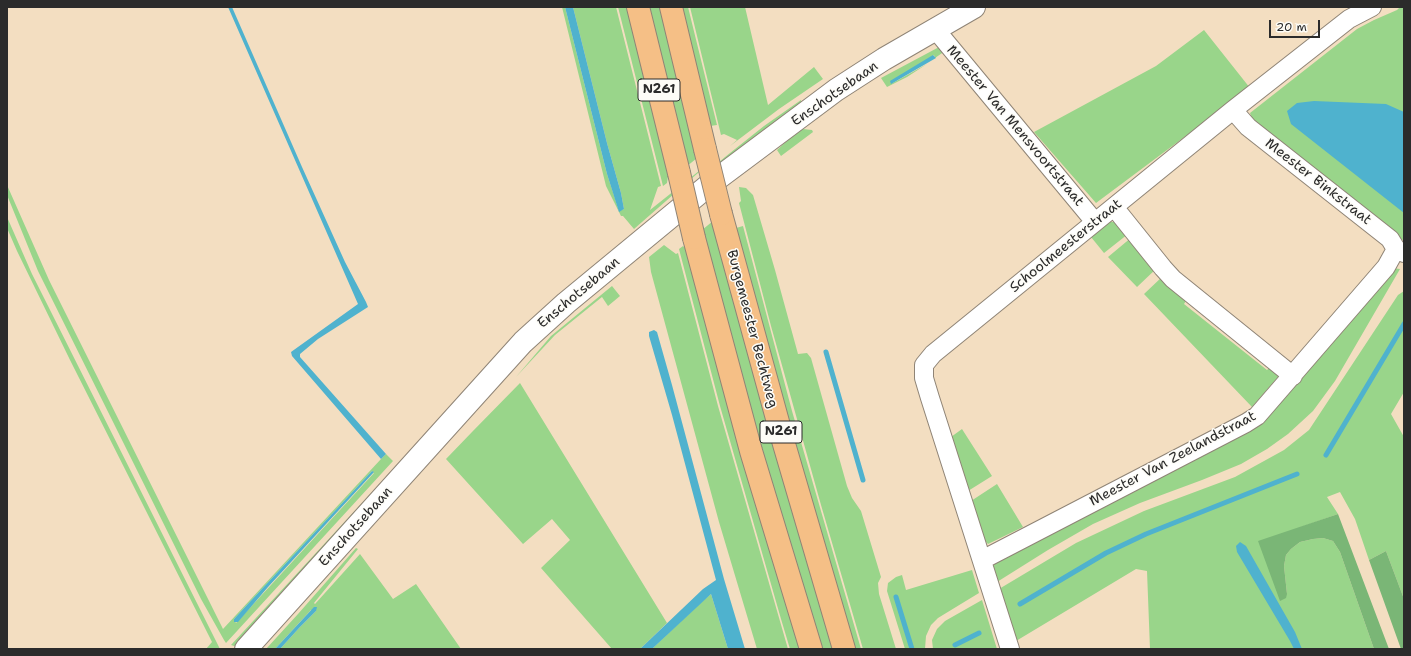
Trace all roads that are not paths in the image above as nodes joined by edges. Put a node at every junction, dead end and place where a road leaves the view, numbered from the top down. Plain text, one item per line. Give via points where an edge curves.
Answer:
1 (638, 7) edge
2 (671, 7) edge
3 (974, 7) edge
4 (1372, 7) edge
5 (934, 29) junction
6 (1233, 110) junction
7 (1114, 207) junction
8 (1095, 222) junction
9 (1400, 251) edge
10 (1293, 376) junction
11 (982, 560) junction
12 (246, 649) edge
13 (811, 649) edge
14 (844, 649) edge
15 (1010, 649) edge

1 - 13 main road, N261, bridge via 694,238 752,451
2 - 14 main road, Burgemeester Bechtweg / N261, bridge via 721,214
3 - 5 street, Enschotsebaan
4 - 6 street, Schoolmeesterstraat via 1349,19
5 - 8 street, Meester Van Mensvoortstraat
5 - 12 street, Enschotsebaan via 823,100 709,185 566,303 523,342
6 - 7 street, Schoolmeesterstraat
6 - 9 street, Meester Binkstraat via 1248,127 1390,239
7 - 8 street, Schoolmeesterstraat
7 - 10 street via 1173,279
8 - 11 street, Schoolmeesterstraat via 933,354 924,365 924,378
9 - 10 street, Meester Van Zeelandstraat
10 - 11 street, Meester Van Zeelandstraat via 1263,410 1246,423
11 - 15 street

